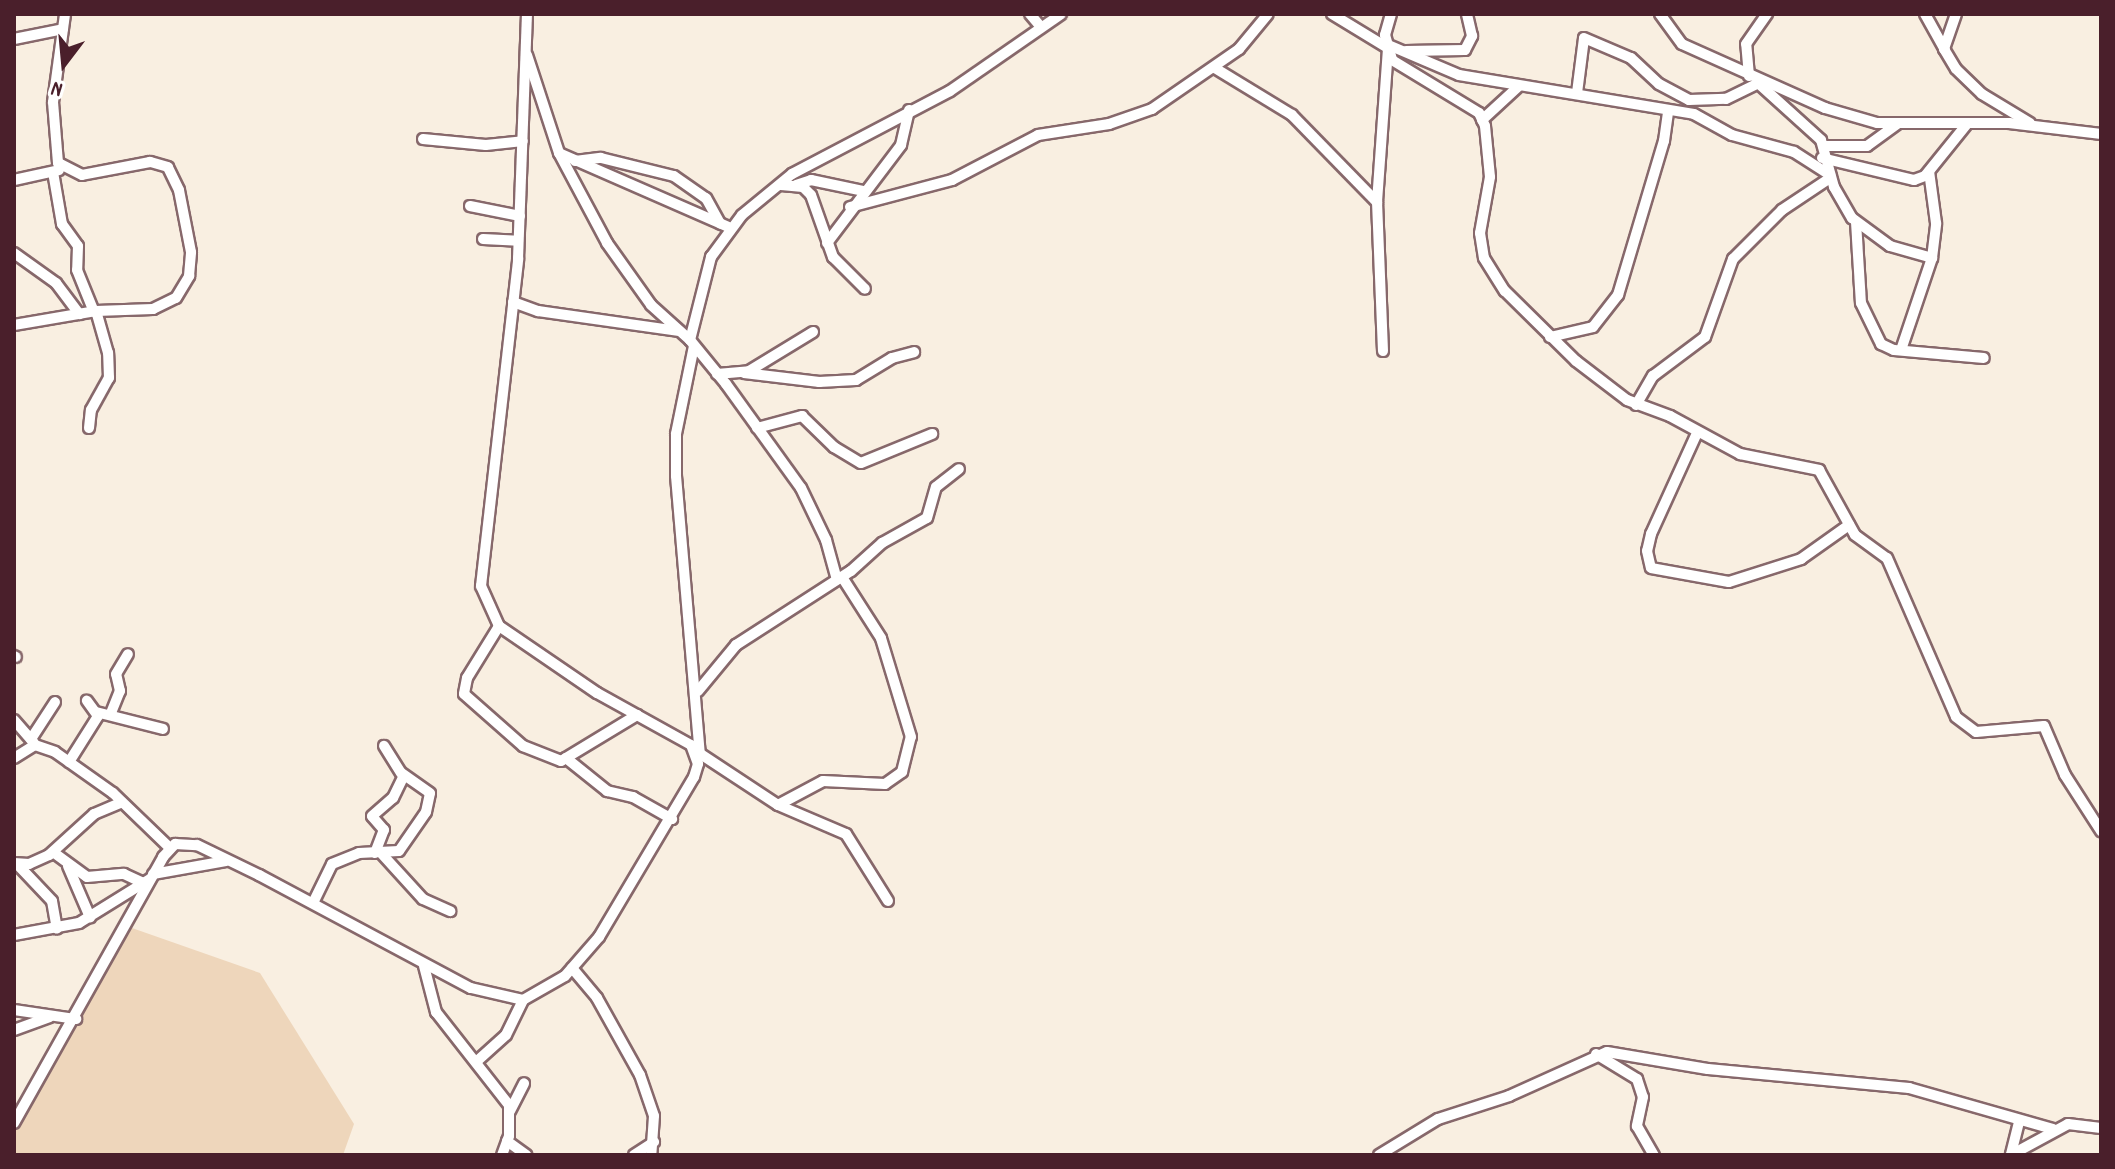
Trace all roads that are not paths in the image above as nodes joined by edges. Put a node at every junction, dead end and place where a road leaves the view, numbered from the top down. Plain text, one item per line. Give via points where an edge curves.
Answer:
1 (65, 14) edge
2 (527, 14) edge
3 (1030, 14) edge
4 (1061, 14) edge
5 (1268, 14) edge
6 (1332, 14) edge
7 (1391, 14) edge
8 (1467, 14) edge
9 (1660, 14) edge
10 (1767, 14) edge
11 (1925, 14) edge
12 (1956, 14) edge
13 (1040, 26) junction
14 (63, 29) junction
15 (14, 39) edge
16 (1387, 47) junction
17 (1945, 50) junction
18 (525, 51) junction
19 (1404, 52) junction
20 (1215, 68) junction
21 (1757, 80) junction
22 (1519, 86) junction
23 (1577, 93) junction
24 (909, 110) junction
25 (1668, 111) junction
26 (1482, 120) junction
27 (1897, 124) junction
28 (1967, 124) junction
29 (2031, 124) junction
30 (2101, 134) edge
31 (423, 139) dead end
32 (523, 141) junction
33 (1823, 146) junction
34 (1794, 152) junction
35 (559, 153) junction
36 (1827, 159) junction
37 (575, 161) junction
38 (58, 171) junction
39 (1929, 171) junction
40 (1830, 176) junction
41 (14, 180) edge
42 (781, 185) junction
43 (795, 186) junction
44 (863, 191) junction
45 (1377, 202) junction
46 (470, 206) dead end
47 (850, 207) junction
48 (520, 216) junction
49 (1856, 222) junction
50 (724, 225) junction
51 (483, 239) dead end
52 (518, 241) junction
53 (827, 243) junction
54 (14, 253) edge
55 (1932, 258) junction
56 (865, 289) dead end
57 (513, 302) junction
58 (95, 312) junction
59 (79, 314) junction
60 (14, 325) edge
61 (680, 331) junction
62 (813, 332) dead end
63 (1550, 337) junction
64 (692, 343) junction
65 (1901, 350) junction
66 (1383, 351) dead end
67 (914, 352) dead end
68 (1984, 358) dead end
69 (744, 373) junction
70 (717, 374) junction
71 (1636, 405) junction
72 (89, 428) dead end
73 (757, 428) junction
74 (1697, 433) junction
75 (932, 434) dead end
76 (959, 469) dead end
77 (1849, 525) junction
78 (839, 578) junction
79 (499, 626) junction
80 (128, 654) dead end
81 (698, 691) junction
82 (87, 701) dead end
83 (55, 702) dead end
84 (96, 712) junction
85 (111, 713) junction
86 (637, 715) junction
87 (14, 720) edge
88 (163, 729) dead end
89 (33, 742) junction
90 (384, 746) dead end
91 (697, 752) junction
92 (14, 758) edge
93 (566, 758) junction
94 (69, 762) junction
95 (404, 775) junction
96 (122, 802) junction
97 (778, 805) junction
98 (672, 819) junction
99 (2101, 831) edge
100 (170, 848) junction
101 (53, 852) junction
102 (378, 853) junction
103 (229, 861) junction
104 (16, 864) edge
105 (68, 866) junction
106 (149, 878) junction
107 (888, 901) dead end
108 (313, 903) junction
109 (450, 911) dead end
110 (90, 917) junction
111 (57, 929) junction
112 (14, 935) edge
113 (424, 966) junction
114 (572, 968) junction
115 (523, 1000) junction
116 (14, 1010) edge
117 (52, 1016) junction
118 (76, 1019) junction
119 (14, 1030) edge
120 (1596, 1054) junction
121 (476, 1062) junction
122 (524, 1083) dead end
123 (510, 1111) junction
124 (2019, 1122) junction
125 (14, 1123) edge
126 (2101, 1128) edge
127 (2053, 1129) junction
128 (507, 1141) junction
129 (654, 1142) junction
130 (502, 1155) edge
131 (526, 1155) edge
132 (634, 1155) edge
133 (651, 1155) edge
134 (1379, 1155) edge
135 (1654, 1155) edge
136 (2011, 1155) edge

1 - 14 street
2 - 18 street
3 - 13 street
4 - 13 street
5 - 20 street
6 - 16 street
7 - 16 street
8 - 19 street via 1472,36 1465,50
9 - 21 street via 1682,44
10 - 21 street via 1746,44
11 - 17 street
12 - 17 street
13 - 24 street via 950,91
14 - 15 street
14 - 38 street via 53,102
16 - 19 street
16 - 26 street via 1392,60 1468,105
16 - 45 street
17 - 29 street via 1965,81
18 - 32 street
18 - 35 street
19 - 22 street via 1433,68
20 - 45 street via 1292,115
20 - 47 street via 1152,109 1109,124 1038,135 941,185
21 - 23 street via 1726,99 1689,100 1659,84 1631,58 1590,38 1580,40
21 - 27 street via 1825,108
21 - 33 street via 1810,126
22 - 23 street
22 - 26 street
23 - 25 street
24 - 42 street via 807,164
24 - 44 street via 901,145
25 - 34 street via 1694,114 1732,135
25 - 63 street via 1664,141 1618,295 1593,327
26 - 63 street via 1490,177 1480,233 1484,258 1505,291
27 - 28 street
27 - 33 street via 1867,146
28 - 29 street
28 - 39 street
29 - 30 street
31 - 32 street via 465,145
32 - 48 street
33 - 36 street
34 - 36 street
34 - 40 street
35 - 37 street
35 - 61 street via 630,280
36 - 39 street via 1914,180
36 - 40 street
37 - 50 street
37 - 50 street via 601,158 674,176 706,198
38 - 41 street
38 - 58 street via 64,229 78,246 77,270
38 - 58 street via 82,175 150,162 168,167 179,190 191,252 189,276 176,298 153,309
39 - 55 street via 1936,223
40 - 49 street
40 - 71 street via 1782,210 1733,259 1705,337 1653,376
42 - 43 street
42 - 50 street
43 - 44 street via 811,180
43 - 53 street via 811,195
44 - 47 street
45 - 66 street
46 - 48 street
47 - 53 street
48 - 52 street
49 - 55 street via 1890,246
49 - 65 street via 1861,303 1881,344
50 - 64 street via 703,275
51 - 52 street
52 - 57 street
53 - 56 street via 833,257
54 - 59 street via 56,283
55 - 65 street
57 - 61 street via 538,311
57 - 79 street via 481,555 481,586
58 - 59 street
58 - 72 street via 109,378 91,410
59 - 60 street
61 - 64 street
62 - 69 street
63 - 71 street
64 - 70 street
64 - 81 street via 676,434 676,476
65 - 68 street
67 - 69 street via 892,358 856,380 819,382
69 - 70 street
70 - 73 street
71 - 74 street via 1670,416
73 - 75 street via 802,416 834,447 861,463
73 - 78 street via 818,521
74 - 77 street via 1750,457 1819,470
74 - 77 street via 1651,534 1651,568 1729,582 1801,559
76 - 78 street via 936,487 927,518 882,543
77 - 99 street via 1887,558 1956,717 1976,732 2044,726 2065,775
78 - 81 street via 736,645
78 - 97 street via 881,638 911,737 910,752 895,780 877,784 834,779
79 - 86 street
79 - 93 street via 467,678 465,698 523,746 543,757
80 - 85 street via 118,668 120,691
81 - 91 street
82 - 84 street
83 - 89 street
84 - 85 street
84 - 94 street via 94,726
85 - 88 street
86 - 91 street
86 - 93 street
87 - 89 street
89 - 92 street
89 - 94 street
90 - 95 street
91 - 97 street
91 - 98 street via 698,764
93 - 98 street via 607,791 633,797
94 - 96 street
95 - 102 street via 393,798 372,816 384,830
95 - 102 street via 424,785 429,802 405,847
96 - 100 street
96 - 101 street via 94,814
97 - 107 street via 846,834
98 - 114 street via 599,937
100 - 103 street via 189,843
100 - 106 street
101 - 104 street
101 - 105 street
102 - 108 street via 332,864
102 - 109 street via 423,899
103 - 106 street
103 - 108 street
104 - 111 street via 52,901
105 - 106 street via 87,877
105 - 110 street
106 - 110 street
106 - 118 street
108 - 113 street
110 - 111 street
111 - 112 street
113 - 115 street via 471,988
113 - 121 street via 436,1012
114 - 115 street via 544,993
114 - 129 street via 597,998 635,1064 652,1106
115 - 121 street via 506,1035
116 - 117 street
117 - 118 street
117 - 119 street
118 - 125 street
120 - 124 street via 1621,1052 1708,1069 1909,1088 1978,1105
120 - 134 street via 1540,1083 1438,1119
120 - 135 street via 1637,1079 1643,1097 1637,1126
121 - 123 street
122 - 123 street
123 - 128 street
124 - 127 street
124 - 136 street
126 - 127 street via 2075,1123
127 - 136 street
128 - 130 street
128 - 131 street
129 - 132 street
129 - 133 street

